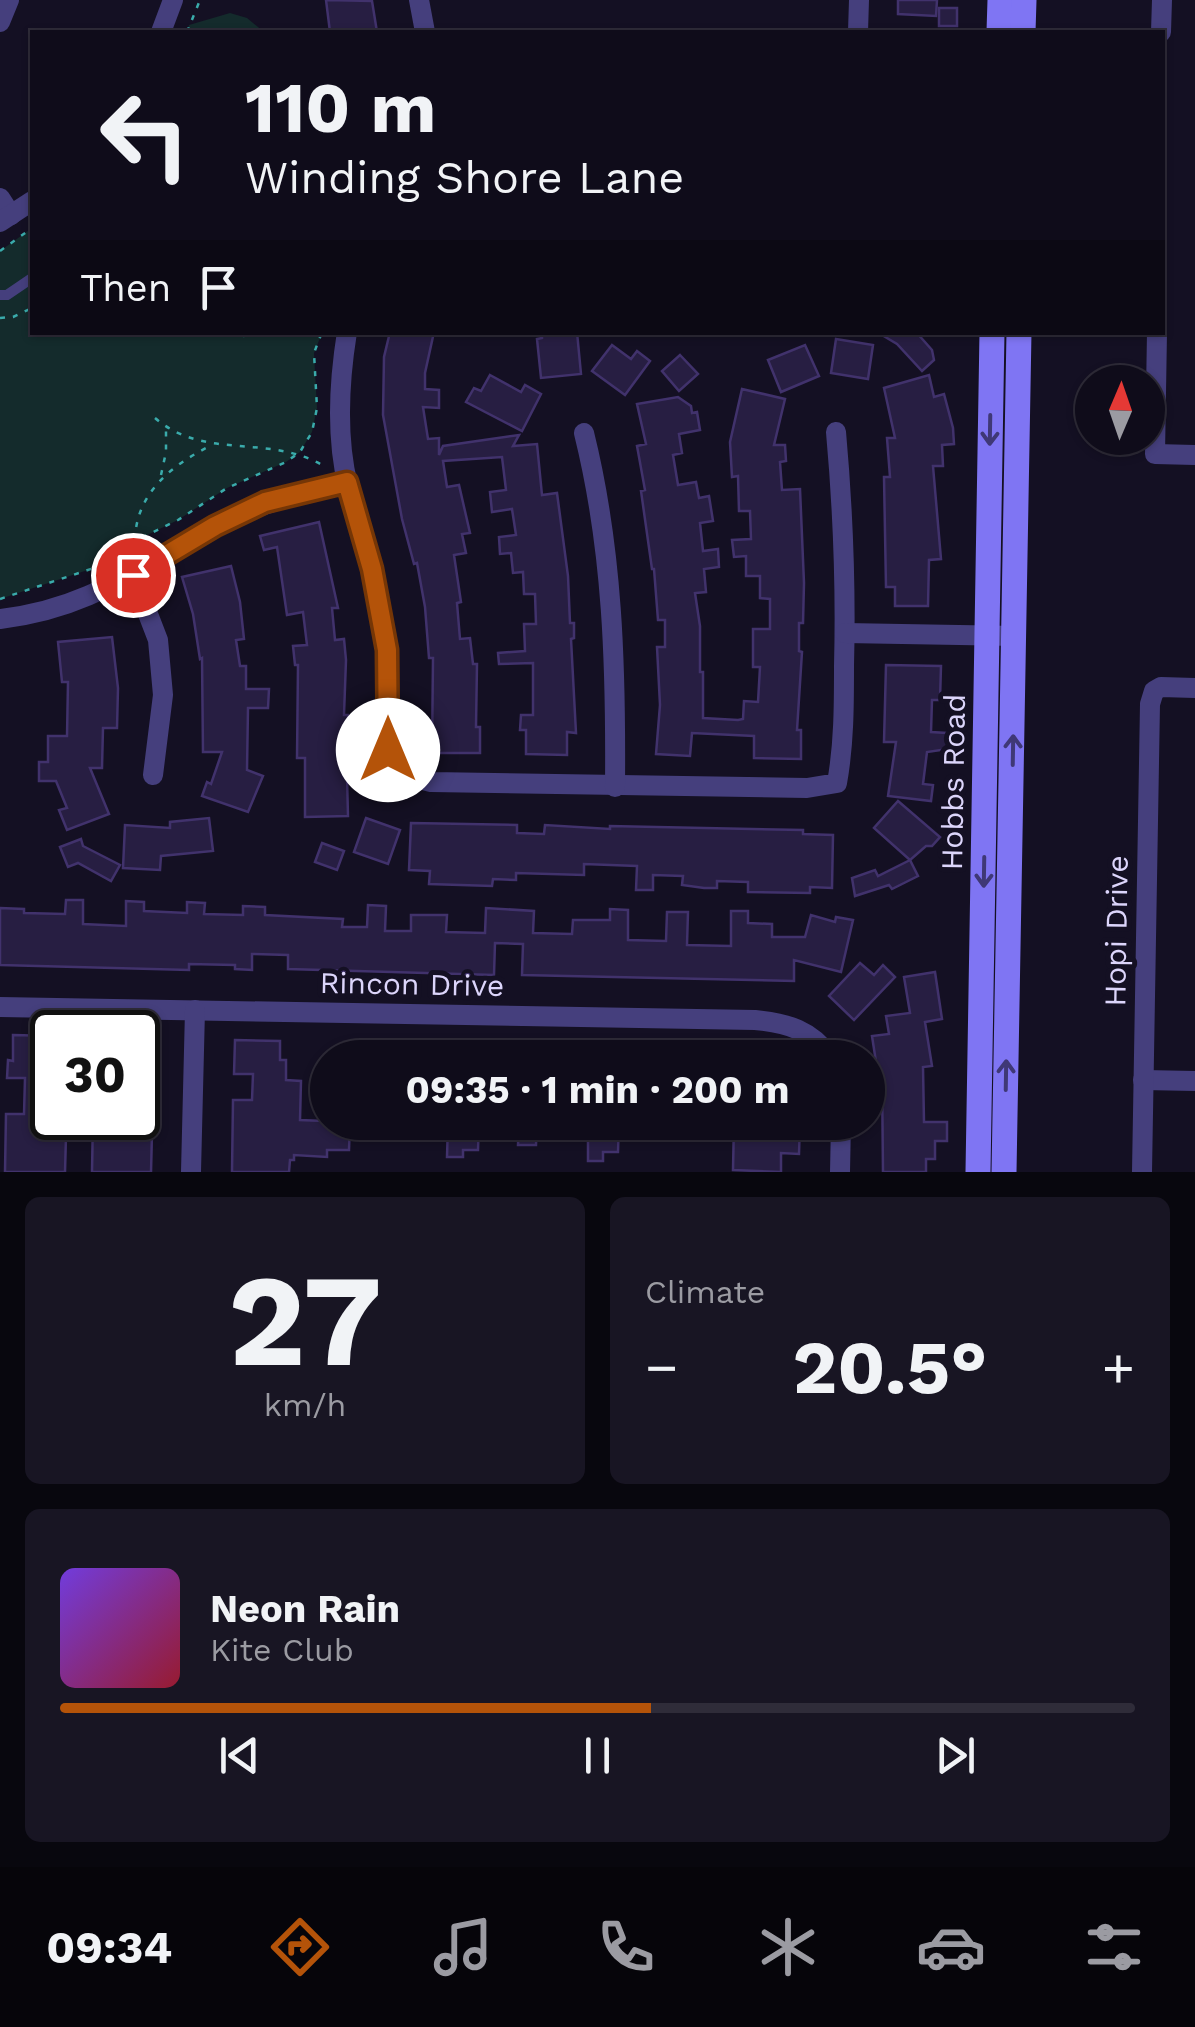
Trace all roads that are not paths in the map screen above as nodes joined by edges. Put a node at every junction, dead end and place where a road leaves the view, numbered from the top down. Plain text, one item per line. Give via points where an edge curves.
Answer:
1 (9, 0) edge
2 (174, 0) edge
3 (418, 0) edge
4 (858, 0) edge
5 (1000, 0) edge
6 (1024, 0) edge
7 (1162, 0) edge
8 (0, 22) edge
9 (161, 30) edge
10 (426, 30) edge
11 (858, 30) edge
12 (999, 30) edge
13 (1024, 30) edge
14 (1162, 30) edge
15 (30, 202) edge
16 (4, 212) edge
17 (30, 279) edge
18 (0, 295) edge
19 (347, 335) edge
20 (992, 335) edge
21 (1019, 335) edge
22 (1157, 335) edge
23 (991, 392) junction
24 (1018, 392) junction
25 (836, 432) dead end
26 (584, 434) dead end
27 (1195, 455) edge
28 (347, 482) junction
29 (133, 575) junction
30 (0, 618) edge
31 (845, 633) junction
32 (988, 635) junction
33 (1016, 636) junction
34 (1195, 688) edge
35 (153, 775) dead end
36 (615, 787) junction
37 (0, 1007) edge
38 (194, 1010) junction
39 (810, 1040) edge
40 (1143, 1080) junction
41 (1195, 1082) edge
42 (841, 1140) edge
43 (192, 1172) edge
44 (840, 1172) edge
45 (978, 1172) edge
46 (1004, 1172) edge
47 (1142, 1172) edge

1 - 8 street
2 - 9 street
3 - 10 street
4 - 11 street
5 - 12 street
6 - 13 street
7 - 14 street
15 - 16 street
17 - 18 lane
19 - 28 street via 340,377
20 - 23 street, Hobbs Road
21 - 24 street, Hobbs Road
22 - 27 street via 1155,454
23 - 24 street
23 -> 32 street, Hobbs Road
24 - 33 street, Hobbs Road
25 - 31 street
26 - 36 street via 614,620
28 - 29 street via 265,502
28 - 36 street via 387,650 388,750 397,773 430,782
29 - 30 street via 37,614
29 - 35 street via 158,640 162,695
31 - 32 street
31 - 36 street via 836,783
32 - 33 street
32 -> 45 street, Hobbs Road
46 -> 33 street, Hobbs Road
34 - 40 street, Hopi Drive via 1161,687 1150,704
37 - 38 street, Rincon Drive
38 - 39 street, Rincon Drive via 756,1020 779,1022
38 - 43 street
40 - 41 street
40 - 47 street, Hopi Drive
42 - 44 street

